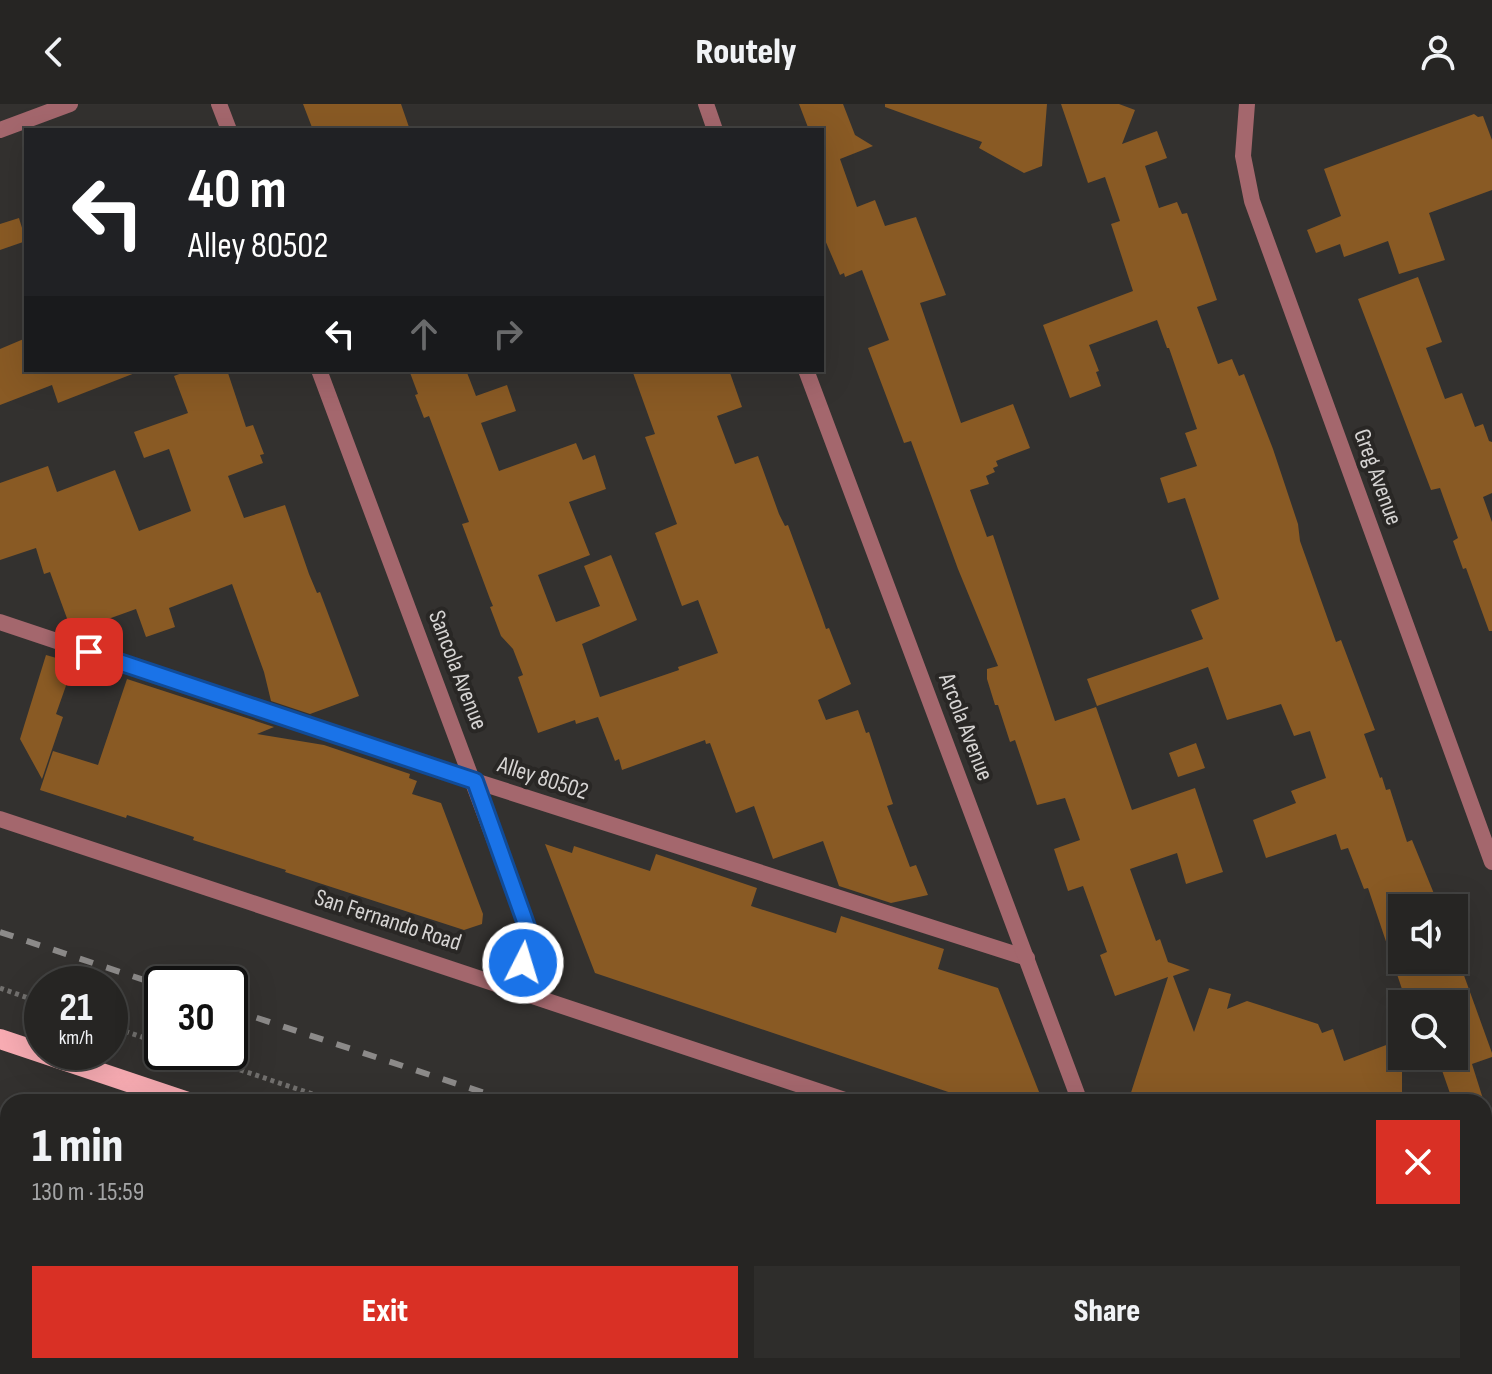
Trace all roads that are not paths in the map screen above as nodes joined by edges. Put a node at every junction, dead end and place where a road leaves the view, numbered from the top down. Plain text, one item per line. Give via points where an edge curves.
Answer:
1 (70, 104) edge
2 (219, 104) edge
3 (706, 104) edge
4 (1247, 104) edge
5 (228, 128) edge
6 (714, 128) edge
7 (0, 130) edge
8 (320, 372) edge
9 (807, 372) edge
10 (0, 622) edge
11 (475, 781) junction
12 (0, 819) edge
13 (1492, 862) edge
14 (1027, 958) junction
15 (515, 989) junction
16 (0, 1039) edge
17 (164, 1094) edge
18 (827, 1094) edge
19 (1077, 1094) edge

1 - 7 street
2 - 5 street
3 - 6 street
4 - 13 street, Greg Avenue via 1243,156 1252,201
8 - 11 street, Sancola Avenue
9 - 14 street, Arcola Avenue
10 - 11 street, Alley 80502
11 - 14 street, Alley 80502
11 - 15 street, Sancola Avenue via 531,938
12 - 15 street, San Fernando Road
14 - 19 street, Arcola Avenue
15 - 18 street, San Fernando Road
16 - 17 main road

